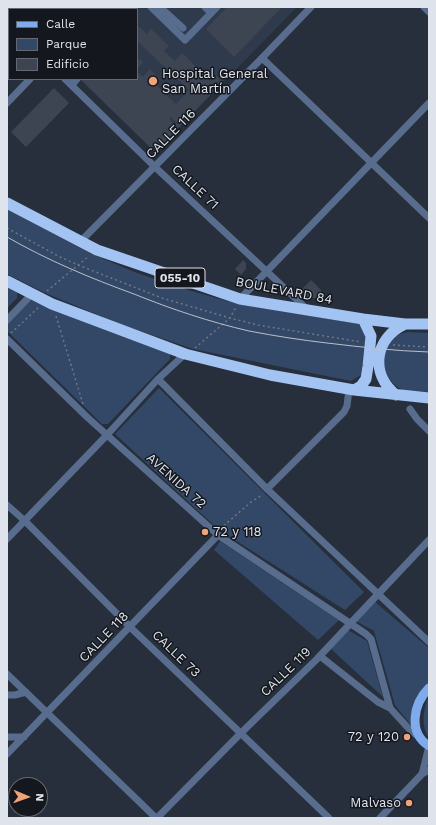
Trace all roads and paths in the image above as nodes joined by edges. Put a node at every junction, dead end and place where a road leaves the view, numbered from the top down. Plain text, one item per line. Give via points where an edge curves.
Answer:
1 (151, 7) edge
2 (160, 7) edge
3 (205, 7) edge
4 (217, 7) edge
5 (311, 7) edge
6 (424, 7) edge
7 (429, 12) edge
8 (211, 13) junction
9 (183, 28) dead end
10 (262, 58) junction
11 (29, 80) edge
12 (66, 80) edge
13 (76, 80) edge
14 (72, 85) junction
15 (7, 102) edge
16 (429, 103) edge
17 (371, 163) junction
18 (155, 167) junction
19 (7, 203) edge
20 (429, 218) edge
21 (7, 228) edge
22 (80, 242) junction
23 (266, 271) junction
24 (7, 281) edge
25 (32, 294) junction
26 (240, 298) junction
27 (52, 304) junction
28 (310, 311) junction
29 (230, 318) junction
30 (364, 319) junction
31 (7, 320) edge
32 (405, 324) junction
33 (429, 324) edge
34 (7, 339) edge
35 (370, 343) junction
36 (383, 344) junction
37 (429, 347) edge
38 (185, 354) junction
39 (158, 380) junction
40 (352, 390) junction
41 (396, 395) junction
42 (429, 398) edge
43 (410, 409) dead end
44 (87, 417) junction
45 (429, 430) edge
46 (107, 435) junction
47 (267, 489) junction
48 (7, 505) edge
49 (25, 521) junction
50 (218, 536) junction
51 (7, 539) edge
52 (429, 540) edge
53 (378, 594) junction
54 (350, 624) junction
55 (130, 627) junction
56 (429, 642) edge
57 (320, 656) junction
58 (7, 674) edge
59 (429, 688) edge
60 (26, 692) junction
61 (7, 695) edge
62 (390, 708) junction
63 (47, 713) junction
64 (241, 733) junction
65 (7, 737) edge
66 (24, 737) junction
67 (419, 737) junction
68 (429, 746) edge
69 (7, 754) edge
70 (429, 770) edge
71 (422, 774) junction
72 (157, 818) edge
73 (329, 818) edge
74 (380, 818) edge

1 - 8 street via 186,40
2 - 9 street
3 - 8 street
4 - 8 street
5 - 10 street, CALLE 116
6 - 7 street
10 - 17 street
10 - 18 street, CALLE 116
11 - 15 street
12 - 14 street, CALLE 71
13 - 14 street
14 - 18 street, CALLE 71
16 - 17 street
17 - 20 street
17 - 23 street
18 - 22 street, CALLE 116
18 - 23 street, CALLE 71
19 - 22 highway, BOULEVARD 84 / 055-10
21 - 29 path via 58,256 120,283
22 - 26 highway, BOULEVARD 84 / 055-10 via 99,251
23 - 26 street
23 - 28 street, CALLE 71
24 - 25 highway
25 - 27 highway
25 - 31 street
26 - 28 highway, BOULEVARD 84 / 055-10
26 - 29 path
27 - 38 highway
27 - 44 path
28 - 30 highway, BOULEVARD 84 / 055-10
29 - 35 path
29 - 38 path
30 - 32 highway, BOULEVARD 84 / 055-10
30 - 35 highway via 371,336
32 - 33 highway, BOULEVARD 84 / 055-10
32 - 36 highway via 392,332
34 - 44 street, AVENIDA 72
35 - 40 highway via 366,380
36 - 37 path
36 - 41 highway via 379,358 381,376
38 - 39 street
38 - 40 highway via 270,375
39 - 46 street
39 - 47 street
40 - 41 highway
40 - 47 street via 344,412
41 - 42 highway
43 - 45 street
44 - 46 street, AVENIDA 72
46 - 49 street
46 - 50 street, AVENIDA 72
47 - 50 path via 219,530
47 - 53 street
48 - 49 street, CALLE 73
49 - 51 street
49 - 55 street, CALLE 73
50 - 54 street, AVENIDA 72
50 - 55 street, CALLE 118
52 - 53 street, CALLE 119
53 - 54 street, CALLE 119
53 - 56 street
54 - 57 street, CALLE 119
54 - 62 street, AVENIDA 72 via 371,639
55 - 63 street, CALLE 118
55 - 64 street, CALLE 73
57 - 62 street via 378,702
57 - 64 street, CALLE 119
58 - 60 street
59 - 67 main road via 418,702 415,722
60 - 61 street
60 - 63 street
62 - 67 street, AVENIDA 72
63 - 66 street, CALLE 118
63 - 72 street
64 - 72 street, CALLE 119
64 - 73 street, CALLE 73
65 - 66 street
66 - 69 street, CALLE 118
67 - 68 main road
68 - 71 street
70 - 71 street
71 - 74 street

